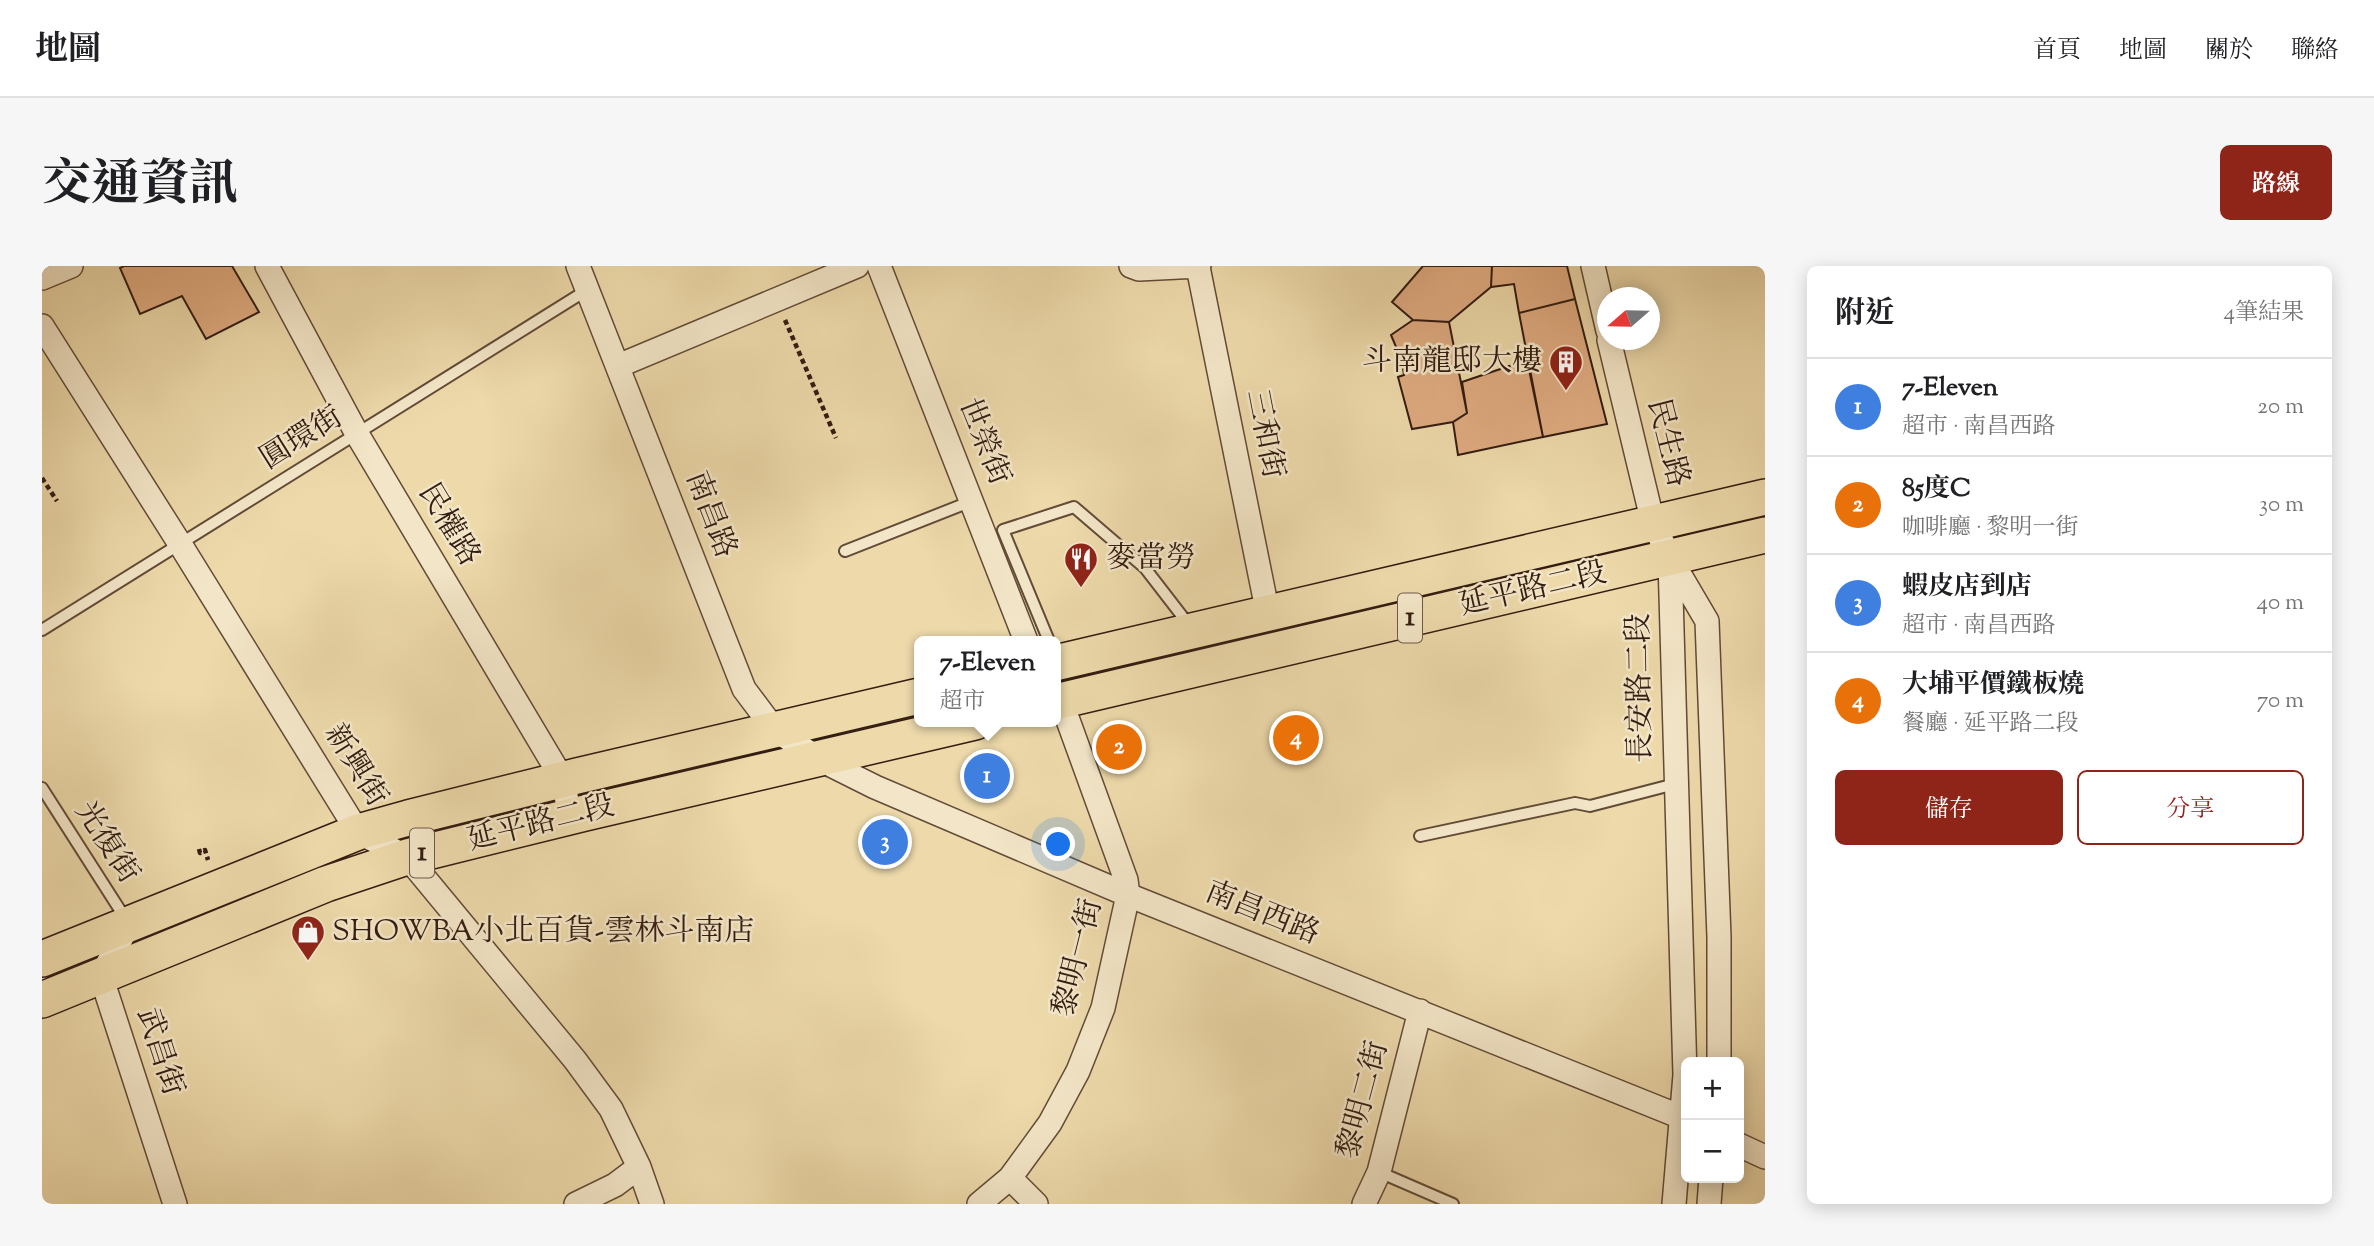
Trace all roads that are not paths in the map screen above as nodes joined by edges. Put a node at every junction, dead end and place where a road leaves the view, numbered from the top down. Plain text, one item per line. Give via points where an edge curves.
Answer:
1 (71, 266) edge
2 (267, 266) edge
3 (578, 266) edge
4 (858, 266) edge
5 (879, 266) edge
6 (1131, 266) edge
7 (1198, 266) edge
8 (1593, 266) edge
9 (42, 278) edge
10 (1598, 287) edge
11 (587, 290) junction
12 (42, 326) edge
13 (1611, 350) edge
14 (618, 366) junction
15 (357, 434) junction
16 (1765, 497) edge
17 (972, 501) junction
18 (1654, 523) junction
19 (1765, 535) edge
20 (180, 544) junction
21 (845, 551) dead end
22 (1670, 558) junction
23 (1268, 614) junction
24 (42, 630) edge
25 (1193, 630) junction
26 (1025, 636) edge
27 (1042, 636) edge
28 (1061, 672) edge
29 (1061, 673) edge
30 (1061, 689) edge
31 (914, 697) edge
32 (954, 727) edge
33 (774, 729) junction
34 (819, 759) junction
35 (563, 780) junction
36 (1675, 784) junction
37 (42, 788) edge
38 (569, 817) junction
39 (358, 832) junction
40 (1420, 836) dead end
41 (407, 857) junction
42 (1128, 895) junction
43 (129, 924) junction
44 (42, 959) edge
45 (101, 976) junction
46 (42, 1000) edge
47 (1420, 1011) junction
48 (1684, 1057) edge
49 (1719, 1057) edge
50 (1681, 1117) edge
51 (1684, 1120) edge
52 (1744, 1148) edge
53 (1765, 1157) edge
54 (639, 1167) junction
55 (1379, 1172) junction
56 (1010, 1178) junction
57 (1711, 1183) edge
58 (175, 1204) edge
59 (576, 1204) edge
60 (652, 1204) edge
61 (979, 1204) edge
62 (1036, 1204) edge
63 (1364, 1204) edge
64 (1453, 1204) edge
65 (1674, 1204) edge
66 (1709, 1204) edge

1 - 9 street
2 - 15 street, 民權路
3 - 11 street, 南昌路
4 - 14 street
5 - 17 street, 世榮街
6 - 7 street
7 - 23 street, 三和街
8 - 10 street
11 - 14 street, 南昌路
11 - 15 lane, 圓環街
12 - 20 street, 新興街
13 - 18 street, 民生路
14 - 33 street, 南昌路 via 744,689
15 - 20 lane, 圓環街
15 - 35 street, 民權路
16 - 18 main road, 延平路二段 / 1
17 - 21 lane
17 - 26 street, 世榮街
18 - 22 street, 民生路
18 - 23 main road, 延平路二段 / 1
19 - 22 main road, 延平路二段 / 1
20 - 24 lane, 圓環街
20 - 39 street, 新興街
22 - 29 main road, 延平路二段 / 1
22 - 36 street, 長安路二段
22 - 49 street, 長安路二段 via 1707,621
23 - 25 main road, 延平路二段 / 1
25 - 27 lane via 1145,568 1074,507 1003,530
25 - 28 main road, 延平路二段 / 1
30 - 42 street, 黎明一街
31 - 33 main road, 延平路二段 / 1
32 - 34 main road, 延平路二段 / 1
33 - 34 street, 南昌路
33 - 35 main road, 延平路二段 / 1
34 - 38 main road, 延平路二段 / 1
34 - 42 street, 南昌西路
35 - 38 street, 民權路
35 - 39 main road, 延平路二段 / 1
36 - 40 lane via 1591,806 1575,803
36 - 48 street, 長安路二段
37 - 43 lane, 光復街
38 - 41 main road, 延平路二段 / 1
39 - 41 street, 新興街
39 - 43 main road, 延平路二段 / 1
41 - 45 main road, 延平路二段 / 1 via 326,884
41 - 54 street, 新興街 via 582,1070 611,1109
42 - 47 street, 南昌西路
42 - 56 street, 黎明一街 via 1103,1008 1078,1072 1050,1123
43 - 44 main road, 延平路二段 / 1
43 - 45 street
45 - 46 main road, 延平路二段 / 1
45 - 58 street, 武昌街
47 - 50 street, 南昌西路
47 - 55 street, 黎明二街
51 - 65 street, 長安路二段
52 - 53 street
54 - 59 street
54 - 60 street, 新興街
55 - 63 street, 黎明二街
55 - 64 lane
56 - 61 street, 黎明一街
56 - 62 street
57 - 66 street

